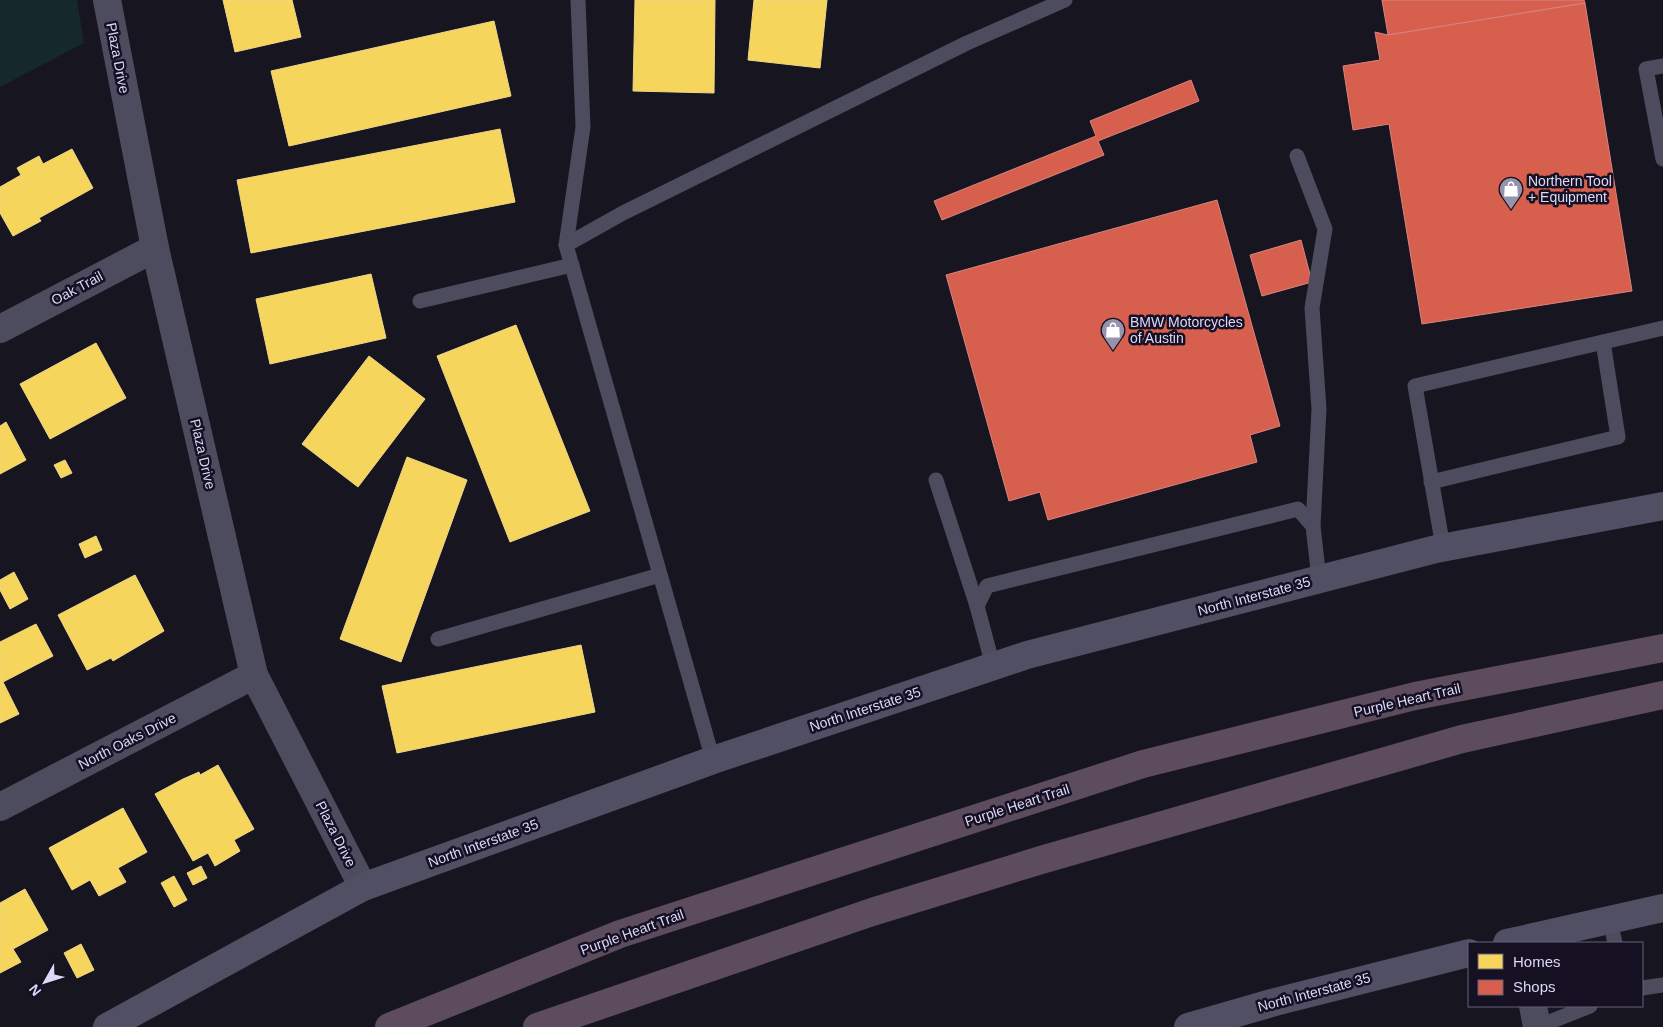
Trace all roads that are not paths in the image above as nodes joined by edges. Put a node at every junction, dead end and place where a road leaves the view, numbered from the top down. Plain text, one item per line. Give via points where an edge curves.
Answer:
1 (107, 0) edge
2 (578, 0) edge
3 (1066, 0) edge
4 (1663, 66) edge
5 (1297, 156) dead end
6 (1663, 159) edge
7 (566, 245) junction
8 (155, 248) junction
9 (572, 265) junction
10 (420, 301) dead end
11 (1663, 328) edge
12 (0, 329) edge
13 (1603, 342) junction
14 (936, 480) dead end
15 (1431, 482) junction
16 (1663, 506) edge
17 (1313, 526) junction
18 (1443, 547) junction
19 (660, 575) junction
20 (1319, 579) junction
21 (977, 606) junction
22 (438, 639) dead end
23 (1663, 648) edge
24 (994, 666) junction
25 (254, 676) junction
26 (1663, 695) edge
27 (713, 760) junction
28 (0, 807) edge
29 (363, 887) junction
30 (1663, 908) edge
31 (1613, 932) edge
32 (1516, 942) edge
33 (1468, 953) edge
34 (1663, 984) edge
35 (1643, 988) edge
36 (1533, 1007) edge
37 (1587, 1007) edge
38 (107, 1027) edge
39 (389, 1027) edge
40 (537, 1027) edge
41 (1188, 1027) edge
42 (1537, 1027) edge

1 - 8 street, Plaza Drive
2 - 7 lane via 583,127
3 - 7 lane via 959,48 623,213
4 - 6 lane via 1646,69
5 - 17 lane via 1326,229 1312,308 1319,409
7 - 9 lane
8 - 12 street, Oak Trail
8 - 25 street, Plaza Drive
9 - 10 lane
9 - 19 lane
11 - 13 lane
13 - 15 lane via 1618,436
13 - 15 lane via 1414,386
14 - 21 lane
15 - 18 lane
16 - 18 main road, North Interstate 35
17 - 20 lane
17 - 21 lane via 1298,509 987,586
18 - 20 main road, North Interstate 35
19 - 22 lane
19 - 27 lane
20 - 24 main road, North Interstate 35
21 - 24 lane
23 - 39 highway, Purple Heart Trail via 1415,696 1143,764 620,934
24 - 27 main road, North Interstate 35
25 - 28 street, North Oaks Drive
25 - 29 street, Plaza Drive
26 - 40 highway via 1462,739 1041,860 872,912
27 - 29 main road, North Interstate 35
29 - 38 main road, North Interstate 35
30 - 31 main road
31 - 32 main road
33 - 41 main road, North Interstate 35
34 - 35 lane
36 - 42 street
37 - 42 lane

